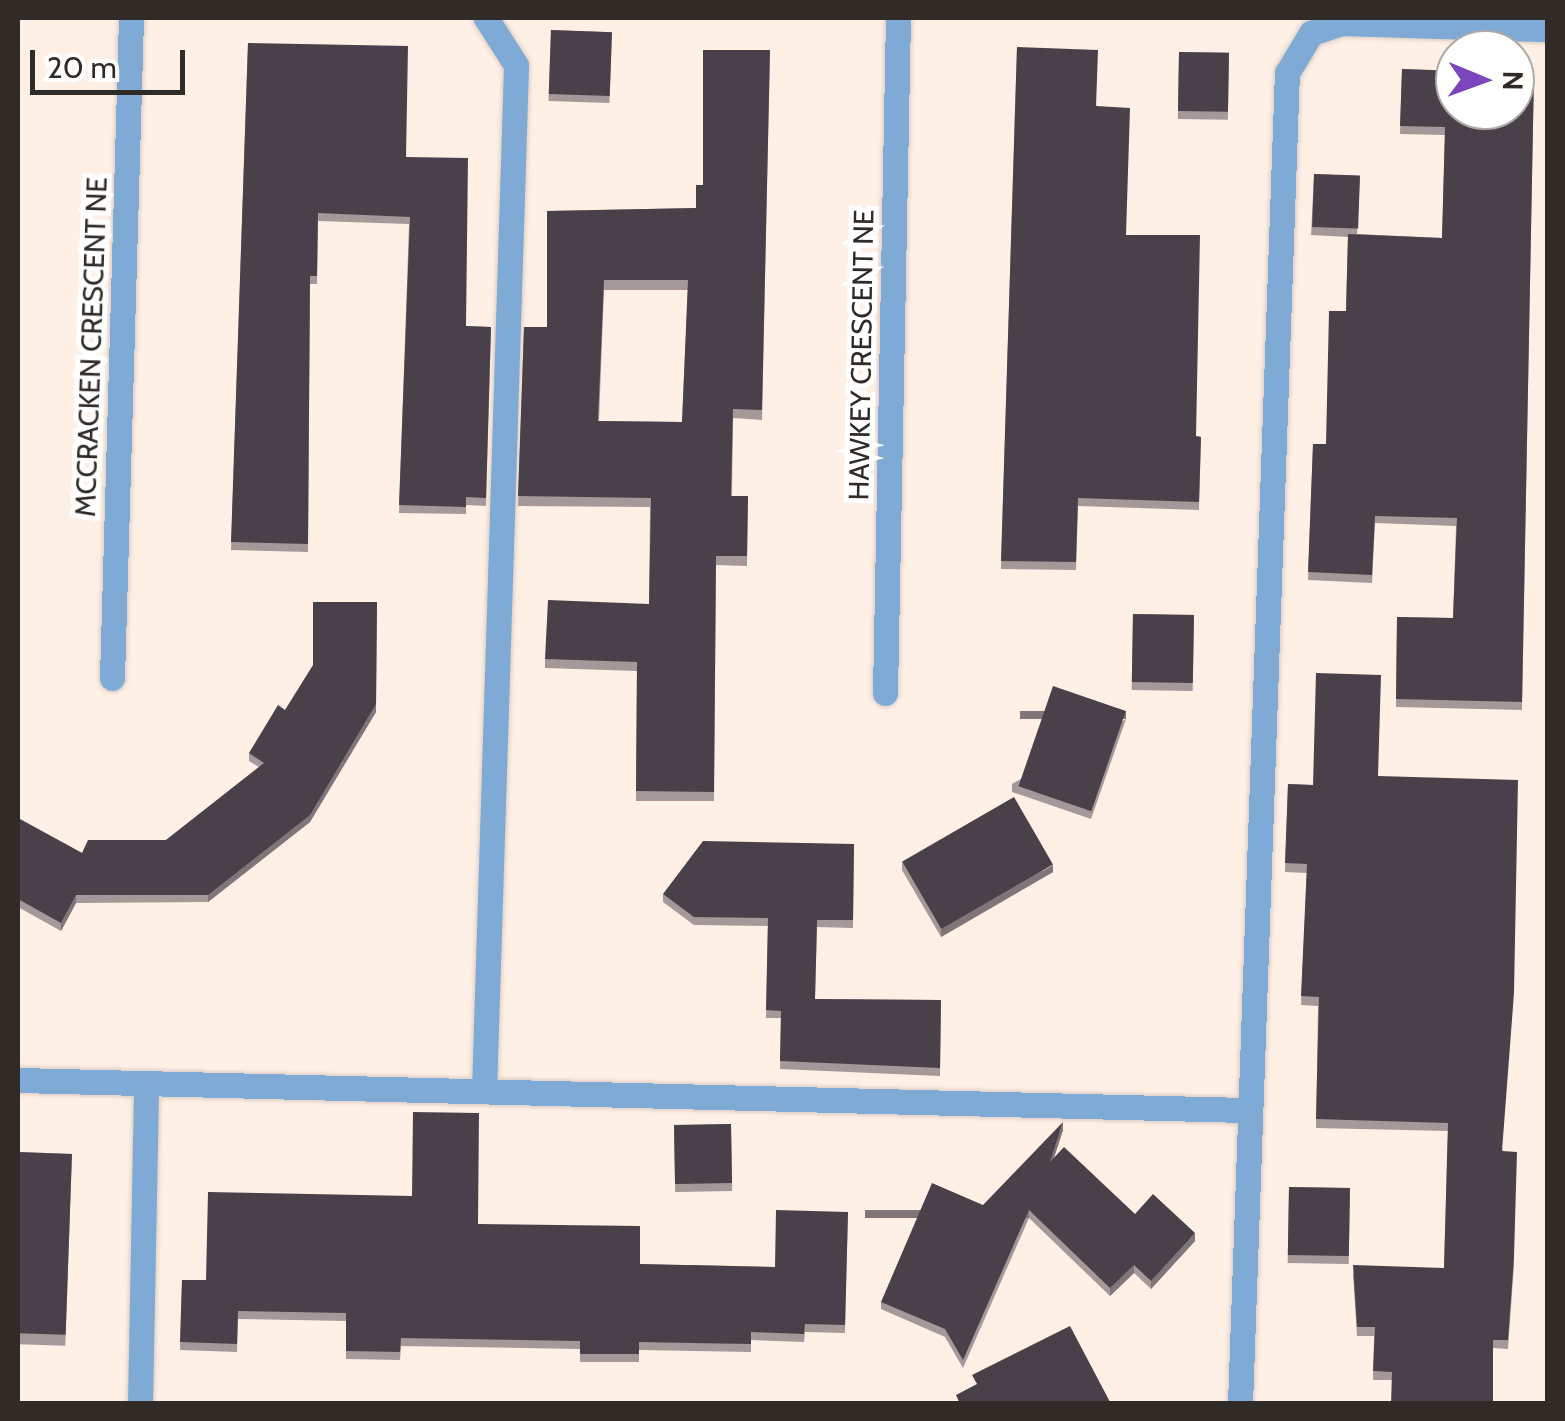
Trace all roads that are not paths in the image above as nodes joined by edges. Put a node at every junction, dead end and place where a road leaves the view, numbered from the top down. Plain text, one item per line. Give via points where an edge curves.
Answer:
1 (131, 18) edge
2 (486, 18) edge
3 (898, 18) edge
4 (1548, 29) edge
5 (112, 678) dead end
6 (885, 693) dead end
7 (18, 1080) edge
8 (146, 1083) junction
9 (484, 1091) junction
10 (1249, 1110) junction
11 (140, 1404) edge
12 (1240, 1404) edge

1 - 5 street, MCCRACKEN CRESCENT NE
2 - 9 street via 516,65
3 - 6 street, HAWKEY CRESCENT NE
4 - 10 street via 1341,23 1312,33 1287,74
7 - 8 street
8 - 9 street
8 - 11 street
9 - 10 street
10 - 12 street

